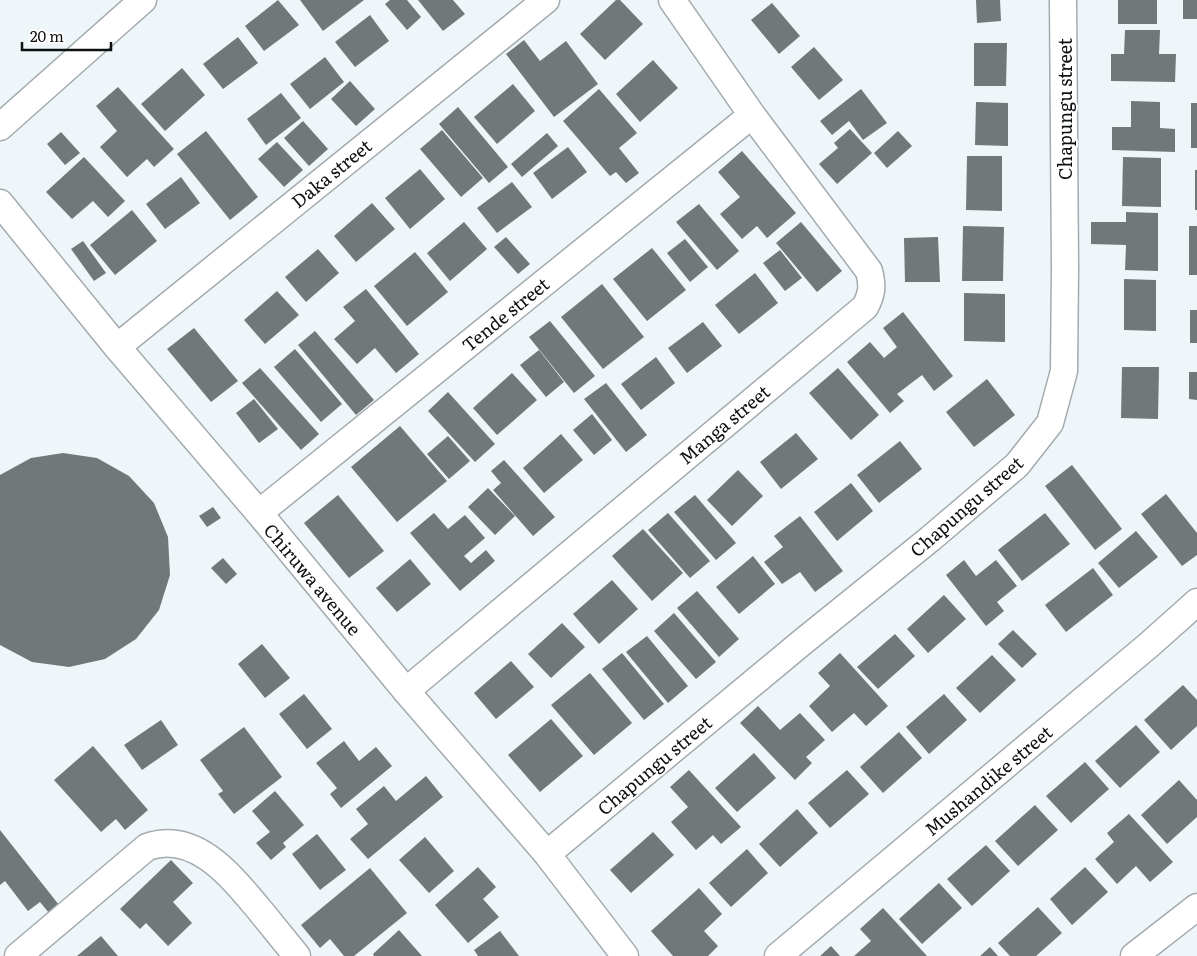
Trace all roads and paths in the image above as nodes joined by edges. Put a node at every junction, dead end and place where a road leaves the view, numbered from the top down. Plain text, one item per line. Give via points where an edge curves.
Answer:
1 (546, 0) edge
2 (672, 0) edge
3 (1063, 0) edge
4 (136, 2) edge
5 (752, 115) junction
6 (0, 127) edge
7 (0, 203) edge
8 (117, 347) junction
9 (259, 513) junction
10 (1197, 602) edge
11 (406, 690) junction
12 (547, 854) junction
13 (1197, 907) edge
14 (18, 956) edge
15 (297, 956) edge
16 (625, 956) edge
17 (778, 956) edge
18 (1134, 956) edge

1 - 8 street, Daka street
2 - 5 street
3 - 12 street, Chapungu street via 1064,371 1050,423 1017,465
4 - 6 street
5 - 9 street, Tende street
5 - 11 street, Manga street via 869,271 871,296 865,307
7 - 8 street, Chiruwa avenue
8 - 9 street, Chiruwa avenue
9 - 11 street, Chiruwa avenue
10 - 17 street, Mushandike street
11 - 12 street, Chiruwa avenue
12 - 16 street, Chiruwa avenue
13 - 18 street
14 - 15 street via 147,847 170,843 202,853 220,865

